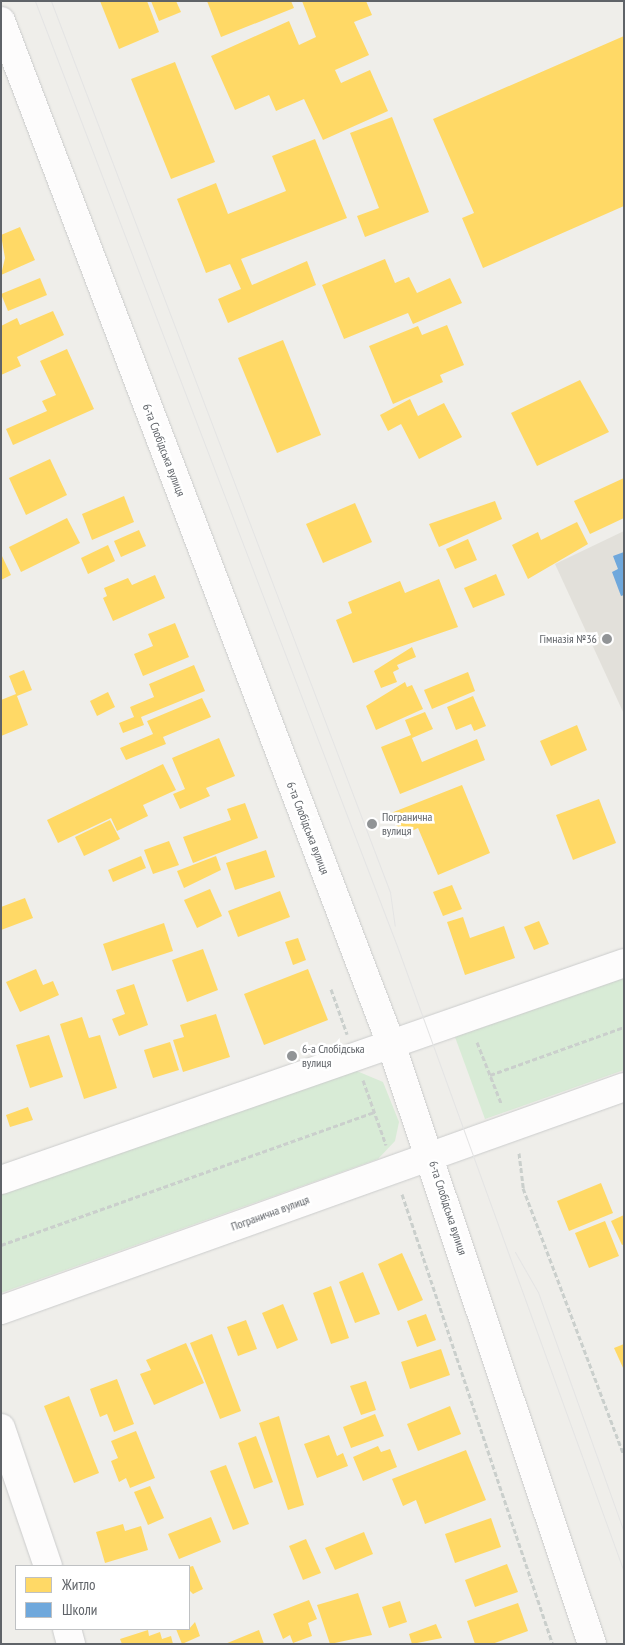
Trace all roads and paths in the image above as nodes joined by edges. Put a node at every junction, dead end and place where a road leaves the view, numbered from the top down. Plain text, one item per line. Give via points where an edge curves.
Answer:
1 (1, 21) edge
2 (624, 963) edge
3 (331, 989) dead end
4 (624, 1027) edge
5 (473, 1032) dead end
6 (347, 1034) dead end
7 (390, 1044) junction
8 (360, 1071) dead end
9 (490, 1075) junction
10 (624, 1087) edge
11 (504, 1111) dead end
12 (374, 1112) junction
13 (518, 1144) dead end
14 (387, 1148) dead end
15 (431, 1156) junction
16 (1, 1180) edge
17 (402, 1194) dead end
18 (1, 1245) edge
19 (1, 1310) edge
20 (1, 1428) edge
21 (624, 1455) edge
22 (48, 1565) edge
23 (67, 1630) edge
24 (71, 1644) edge
25 (553, 1644) edge
26 (592, 1644) edge

1 - 7 street, 6-та Слобідська вулиця
2 - 7 street
3 - 6 path
4 - 9 path
5 - 9 path
7 - 15 street, 6-та Слобідська вулиця
7 - 16 street
8 - 12 path
9 - 11 path
10 - 15 street, Погранична вулиця
12 - 14 path
12 - 18 path
13 - 21 path via 523,1188
15 - 19 street, Погранична вулиця
15 - 26 street, 6-та Слобідська вулиця
17 - 25 path
20 - 22 street
23 - 24 street

